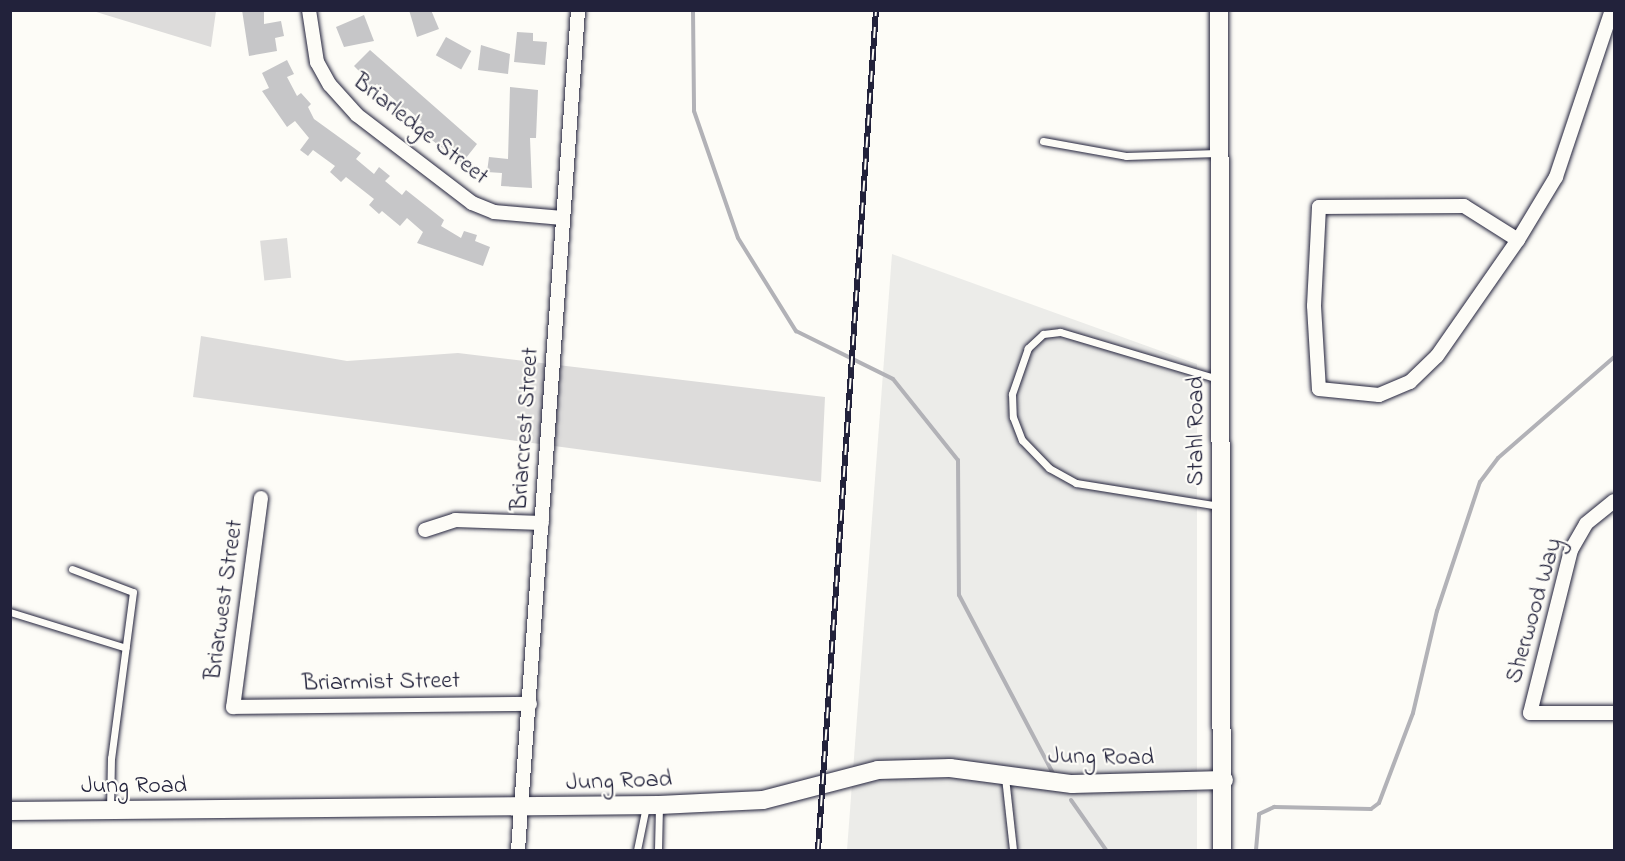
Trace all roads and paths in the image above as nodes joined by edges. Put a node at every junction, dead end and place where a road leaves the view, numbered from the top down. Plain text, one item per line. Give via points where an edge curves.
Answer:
1 (309, 10) edge
2 (578, 10) edge
3 (1219, 10) edge
4 (1612, 10) edge
5 (1043, 141) dead end
6 (1220, 153) junction
7 (563, 218) junction
8 (1518, 240) junction
9 (1221, 380) junction
10 (261, 498) dead end
11 (1614, 501) edge
12 (1222, 506) junction
13 (542, 523) junction
14 (425, 530) dead end
15 (72, 569) dead end
16 (10, 612) edge
17 (126, 648) junction
18 (530, 704) junction
19 (233, 707) joint
20 (1614, 713) edge
21 (1005, 777) junction
22 (1224, 780) junction
23 (652, 806) junction
24 (522, 808) junction
25 (10, 811) edge
26 (110, 811) junction
27 (518, 850) edge
28 (637, 850) edge
29 (658, 850) edge
30 (1013, 850) edge
31 (1222, 850) edge

1 - 7 street, Briarledge Street via 317,62 330,86 357,115 471,203 506,213
2 - 7 street, Briarcrest Street
3 - 6 street, Stahl Road
4 - 8 street via 1556,177
5 - 6 lane via 1126,156
6 - 9 street, Stahl Road
7 - 13 street, Briarcrest Street
8 - 8 street via 1437,356 1410,382 1379,395 1319,389 1314,306 1319,207 1464,206
9 - 12 street, Stahl Road
9 - 12 lane via 1060,332 1043,334 1028,348 1012,394 1013,417 1022,440 1049,468 1076,483
10 - 19 street, Briarwest Street
11 - 20 street, Sherwood Way via 1586,524 1571,550 1530,713
12 - 22 street, Stahl Road
13 - 14 street via 455,520
13 - 18 street, Briarcrest Street
15 - 17 lane via 133,592
16 - 17 lane
17 - 26 lane via 111,758
18 - 19 street, Briarmist Street
18 - 24 street, Briarcrest Street
21 - 22 street, Jung Road via 1111,785
21 - 23 street, Jung Road via 950,768 878,770 763,800
21 - 30 lane
22 - 31 street, Stahl Road
23 - 24 street, Jung Road
23 - 28 lane
23 - 29 lane
24 - 26 street, Jung Road
24 - 27 street, Briarcrest Street
25 - 26 street, Jung Road

